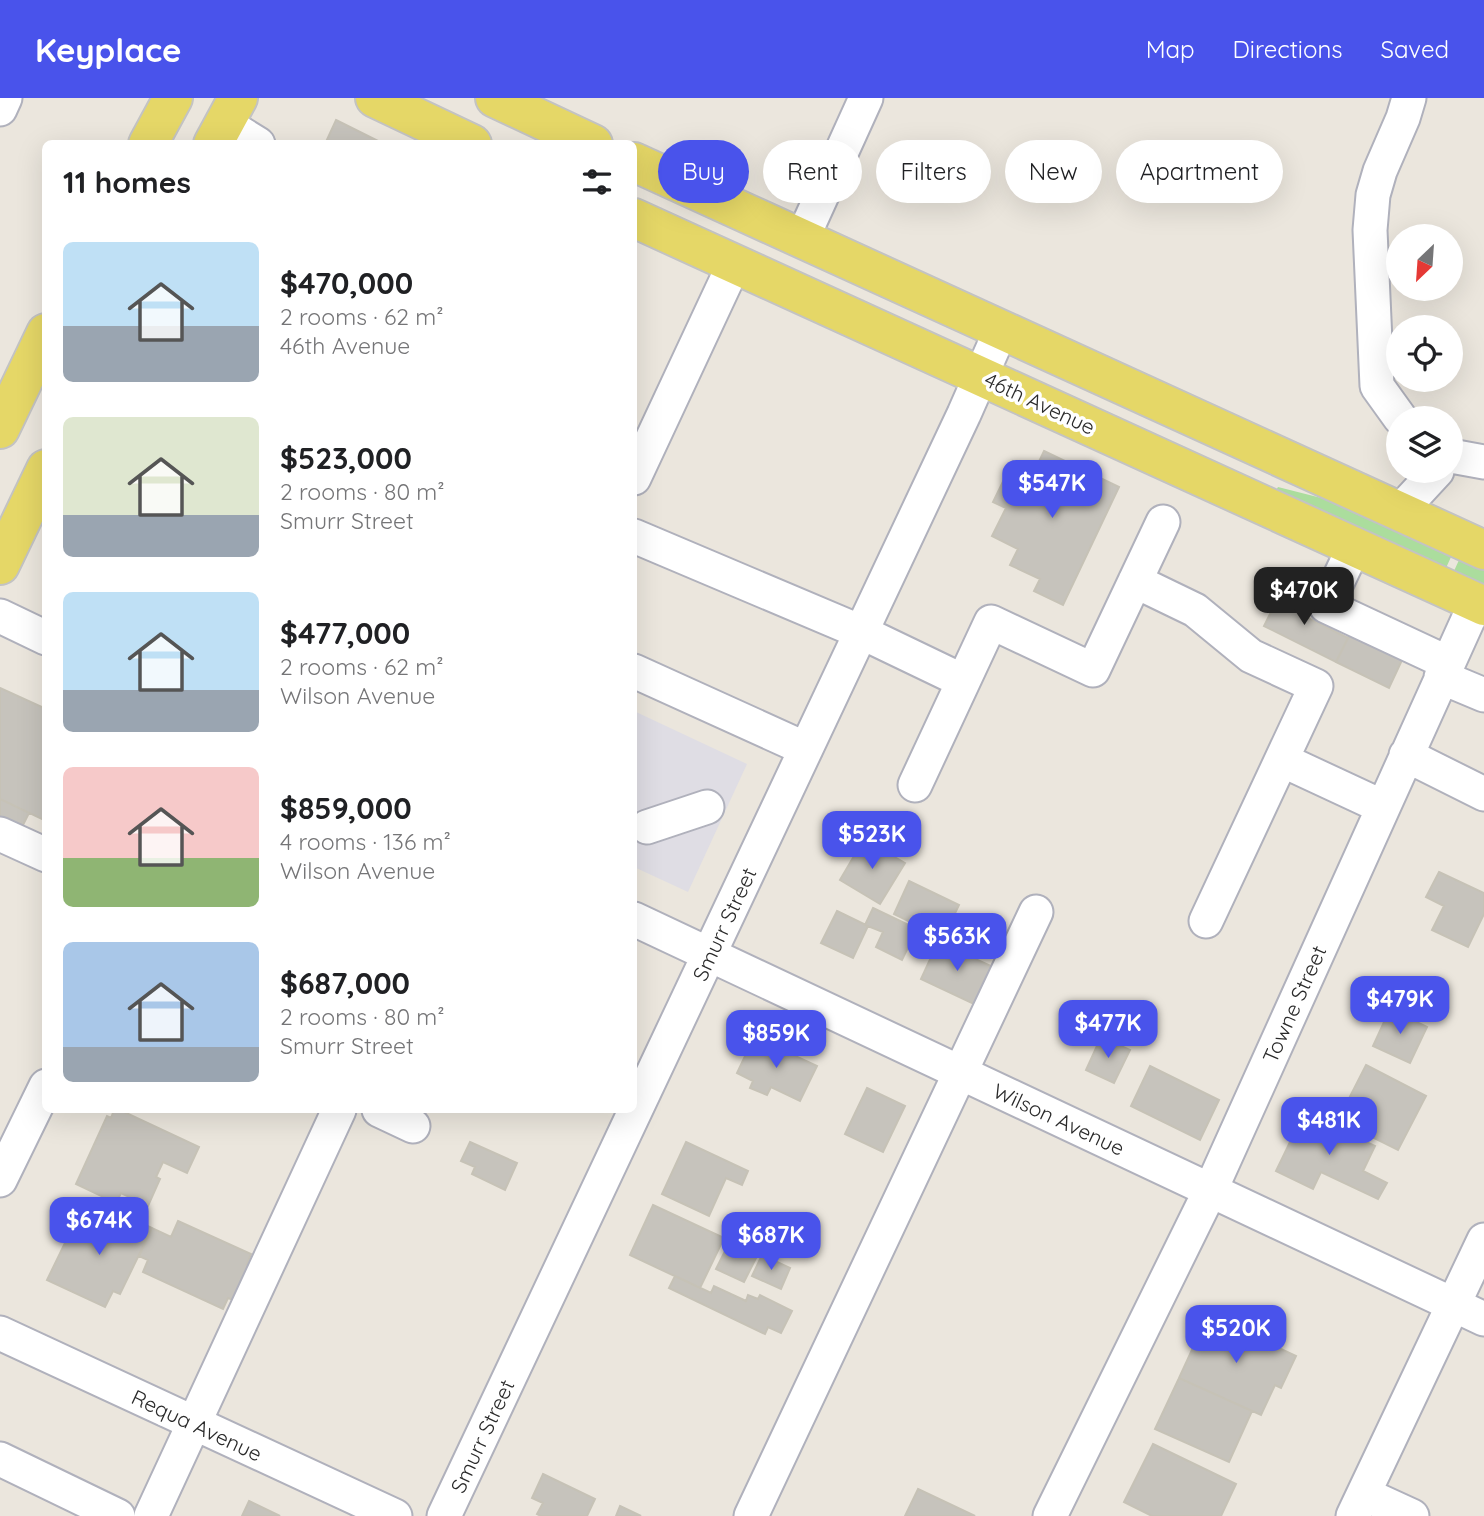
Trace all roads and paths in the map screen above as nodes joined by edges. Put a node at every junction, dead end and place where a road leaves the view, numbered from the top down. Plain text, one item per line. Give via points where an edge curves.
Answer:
1 (5, 98) edge
2 (173, 98) edge
3 (375, 98) edge
4 (495, 98) edge
5 (866, 98) edge
6 (1409, 98) edge
7 (0, 109) edge
8 (225, 122) edge
9 (150, 140) edge
10 (252, 140) edge
11 (464, 140) edge
12 (584, 140) edge
13 (637, 163) edge
14 (637, 219) edge
15 (802, 239) junction
16 (734, 264) junction
17 (1001, 330) junction
18 (42, 340) edge
19 (982, 377) junction
20 (1391, 406) edge
21 (0, 429) edge
22 (1463, 458) edge
23 (1484, 462) edge
24 (637, 472) edge
25 (42, 476) edge
26 (1426, 483) edge
27 (1400, 511) junction
28 (1163, 522) dead end
29 (637, 537) edge
30 (1354, 547) junction
31 (1484, 550) edge
32 (0, 565) edge
33 (1135, 581) junction
34 (1480, 604) edge
35 (0, 616) edge
36 (861, 632) junction
37 (42, 636) edge
38 (1445, 670) junction
39 (637, 672) edge
40 (963, 681) junction
41 (1484, 695) edge
42 (806, 749) junction
43 (1406, 755) junction
44 (1282, 760) junction
45 (915, 785) dead end
46 (1481, 787) edge
47 (707, 807) dead end
48 (1383, 807) junction
49 (647, 827) dead end
50 (0, 834) edge
51 (42, 853) edge
52 (1035, 912) dead end
53 (637, 920) edge
54 (1206, 921) dead end
55 (709, 956) junction
56 (959, 1072) junction
57 (42, 1093) edge
58 (637, 1108) edge
59 (338, 1113) edge
60 (385, 1113) edge
61 (635, 1113) edge
62 (413, 1126) dead end
63 (5, 1159) edge
64 (1210, 1189) junction
65 (1484, 1240) edge
66 (1454, 1304) junction
67 (1484, 1319) edge
68 (0, 1334) edge
69 (194, 1424) junction
70 (0, 1459) edge
71 (1359, 1505) edge
72 (118, 1516) edge
73 (151, 1516) edge
74 (395, 1516) edge
75 (444, 1516) edge
76 (751, 1516) edge
77 (1050, 1516) edge
78 (1412, 1516) edge

1 - 7 street
2 - 9 main road
3 - 11 main road
4 - 12 main road
5 - 15 street
6 - 20 street via 1380,171 1370,230 1377,386
8 - 10 street
13 - 15 main road
14 - 16 main road, 46th Avenue
15 - 17 main road
16 - 19 main road, 46th Avenue
16 - 24 street
17 - 19 street, Smurr Street
17 - 27 main road
18 - 21 main road
19 - 30 main road, 46th Avenue
19 - 36 street, Smurr Street
22 - 23 street
25 - 32 main road
26 - 27 street
27 - 31 main road
28 - 33 street
29 - 36 street
30 - 34 main road, 46th Avenue
30 - 38 street via 1326,606
33 - 40 street via 1093,670 991,622
33 - 44 street via 1195,610 1251,656 1316,686
34 - 38 street, Towne Street
35 - 37 street
36 - 40 street
36 - 42 street, Smurr Street
38 - 41 street
38 - 43 street, Towne Street
39 - 42 street
40 - 45 street
42 - 55 street, Smurr Street
43 - 46 street
43 - 48 street, Towne Street
44 - 48 street
44 - 54 street
47 - 49 street
48 - 64 street, Towne Street
50 - 51 street
52 - 56 street
53 - 55 street, Wilson Avenue
55 - 56 street, Wilson Avenue
55 - 58 street, Smurr Street
56 - 64 street, Wilson Avenue
56 - 76 street
57 - 63 street
59 - 69 street
60 - 62 street
61 - 75 street, Smurr Street
64 - 66 street, Wilson Avenue
64 - 77 street, Towne Street
65 - 66 street
66 - 67 street, Wilson Avenue
66 - 71 street
68 - 69 street, Requa Avenue
69 - 73 street
69 - 74 street, Requa Avenue
70 - 72 street
71 - 78 street

